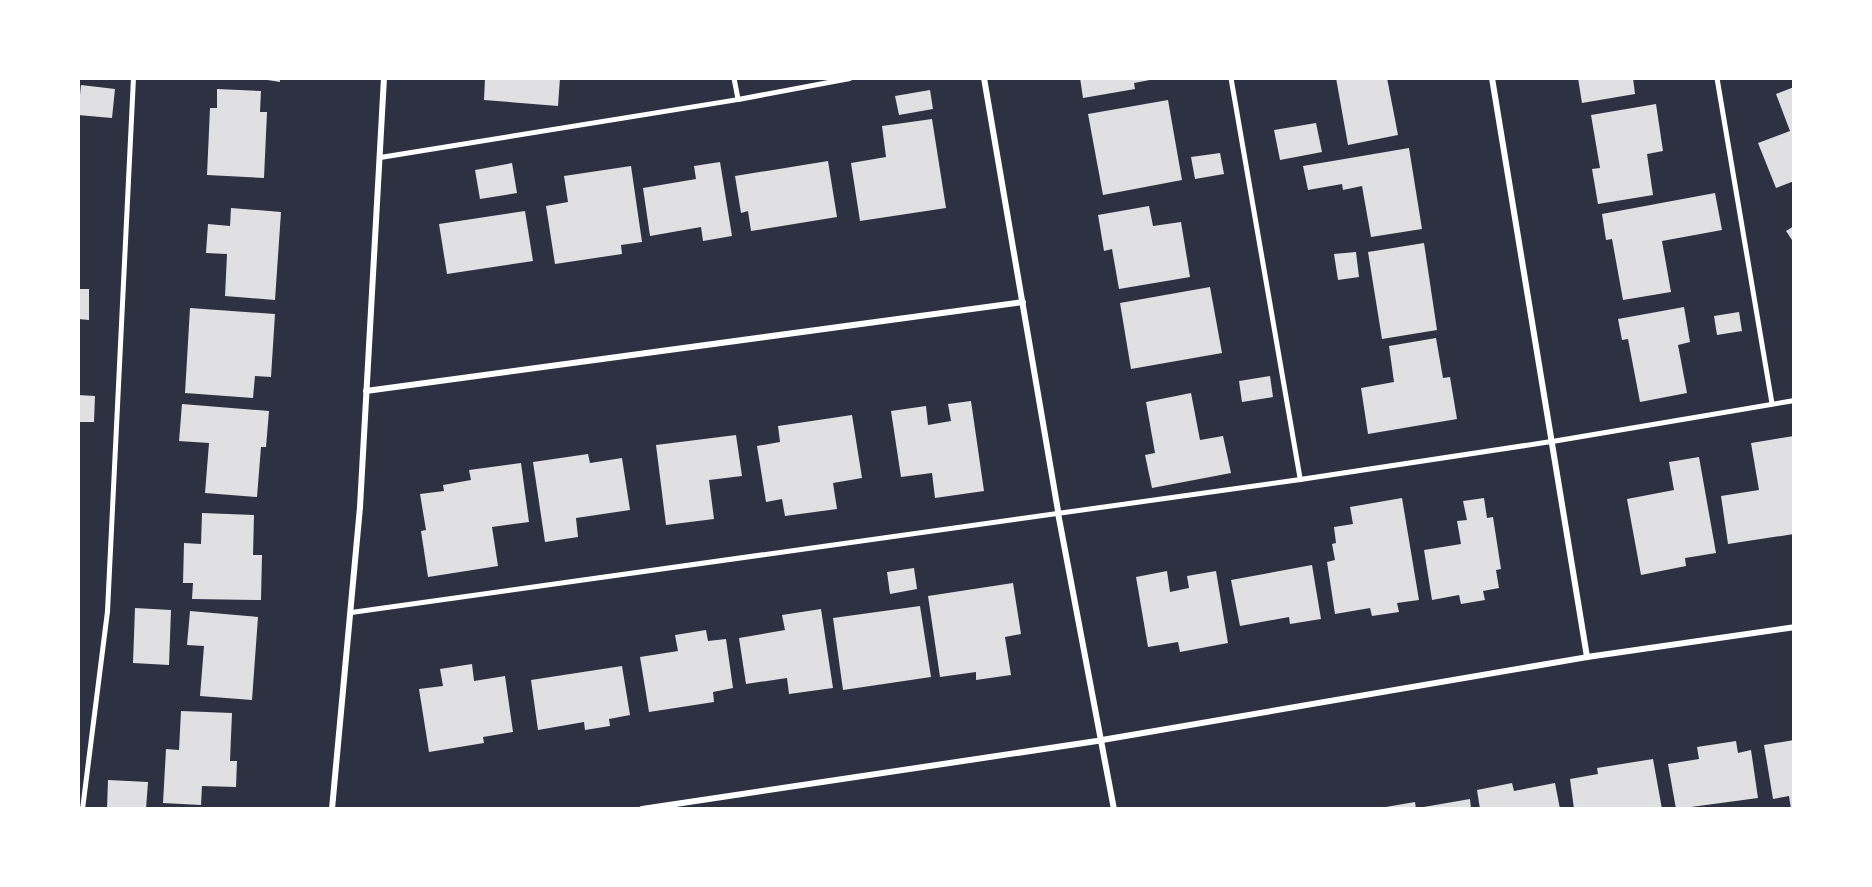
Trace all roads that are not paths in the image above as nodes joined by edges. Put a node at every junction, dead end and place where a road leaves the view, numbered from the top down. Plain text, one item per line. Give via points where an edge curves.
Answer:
1 (133, 78) edge
2 (384, 78) edge
3 (734, 78) edge
4 (849, 78) edge
5 (984, 78) edge
6 (1231, 78) edge
7 (1492, 78) edge
8 (1717, 78) edge
9 (738, 99) junction
10 (380, 157) junction
11 (1023, 302) junction
12 (366, 391) junction
13 (1794, 400) edge
14 (1772, 403) junction
15 (1552, 441) junction
16 (1300, 479) junction
17 (1058, 513) junction
18 (351, 612) junction
19 (1794, 627) edge
20 (1587, 657) junction
21 (1102, 740) junction
22 (82, 809) edge
23 (332, 809) edge
24 (642, 809) edge
25 (1114, 809) edge

1 - 22 lane via 107,611
2 - 10 street
3 - 9 lane
4 - 9 lane
5 - 11 street
6 - 16 lane
7 - 15 street
8 - 14 lane
9 - 10 lane
10 - 12 street
11 - 12 street
11 - 17 street
12 - 18 street
13 - 14 lane
14 - 15 lane
15 - 16 lane
15 - 20 street
16 - 17 lane
17 - 18 lane
17 - 21 street
18 - 23 street
19 - 20 street
20 - 21 street
21 - 24 street
21 - 25 street

